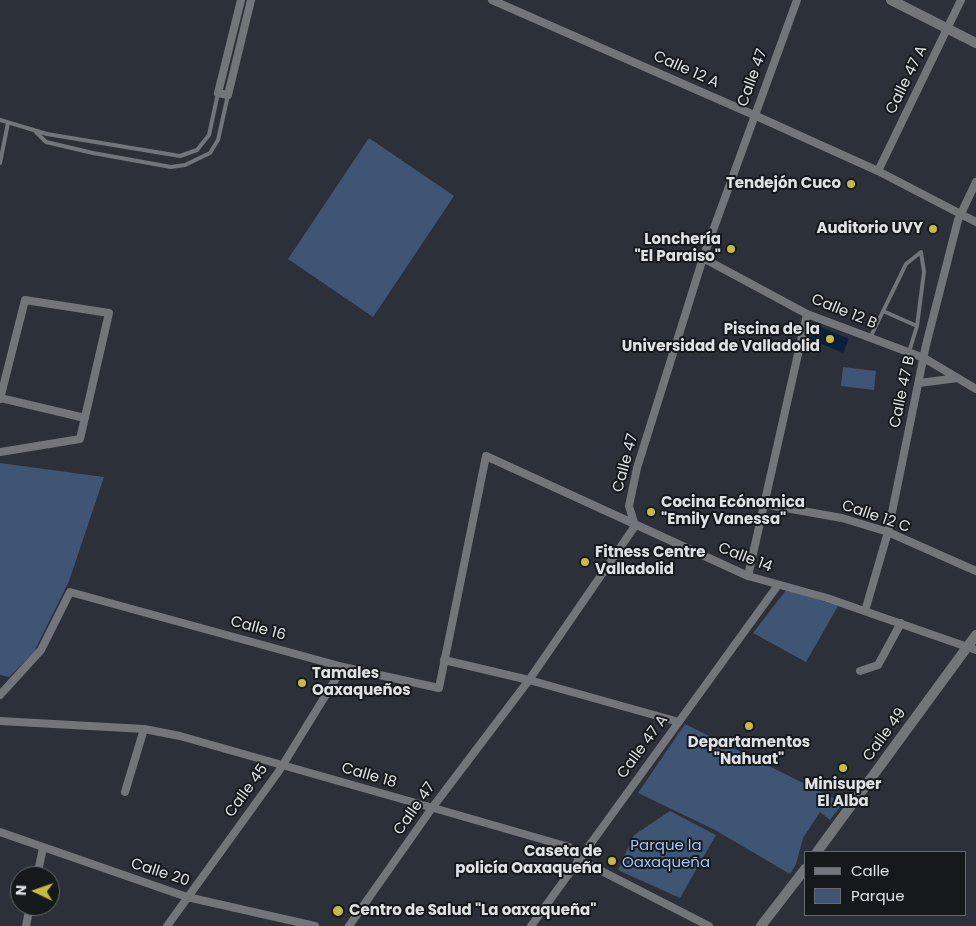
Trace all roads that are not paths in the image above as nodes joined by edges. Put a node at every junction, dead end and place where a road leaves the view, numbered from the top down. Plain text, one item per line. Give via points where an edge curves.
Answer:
1 (241, 0) edge
2 (251, 0) edge
3 (492, 0) edge
4 (797, 0) edge
5 (891, 0) edge
6 (961, 0) edge
7 (948, 29) junction
8 (976, 43) edge
9 (218, 93) junction
10 (228, 95) junction
11 (754, 115) junction
12 (0, 120) edge
13 (8, 123) junction
14 (34, 131) junction
15 (0, 163) edge
16 (878, 171) junction
17 (976, 182) edge
18 (960, 214) junction
19 (976, 222) edge
20 (703, 258) junction
21 (883, 311) junction
22 (807, 314) junction
23 (917, 326) junction
24 (870, 338) junction
25 (909, 352) junction
26 (924, 358) junction
27 (958, 378) junction
28 (919, 383) junction
29 (976, 389) edge
30 (0, 398) edge
31 (86, 418) junction
32 (0, 452) edge
33 (763, 504) junction
34 (629, 506) junction
35 (626, 521) junction
36 (636, 526) junction
37 (888, 532) junction
38 (976, 571) edge
39 (748, 576) junction
40 (778, 585) junction
41 (865, 611) junction
42 (901, 623) junction
43 (976, 635) edge
44 (972, 649) edge
45 (444, 660) junction
46 (343, 667) junction
47 (860, 671) dead end
48 (529, 680) junction
49 (0, 695) edge
50 (0, 721) edge
51 (679, 722) junction
52 (144, 729) junction
53 (282, 766) junction
54 (125, 792) dead end
55 (432, 808) junction
56 (0, 832) edge
57 (43, 848) junction
58 (818, 851) edge
59 (580, 860) junction
60 (39, 866) edge
61 (804, 870) edge
62 (187, 897) junction
63 (167, 926) edge
64 (315, 926) edge
65 (350, 926) edge
66 (531, 926) edge
67 (709, 926) edge
68 (762, 926) edge

1 - 9 street
2 - 10 street
3 - 11 street, Calle 12 A
4 - 11 street, Calle 47
5 - 7 street
6 - 7 street, Calle 47 A
7 - 8 street
7 - 16 street, Calle 47 A
9 - 10 street
9 - 14 lane via 209,134 197,150 180,156
10 - 14 lane via 218,140 210,154 184,164 171,166 93,153 46,142
11 - 16 street, Calle 12 A
11 - 20 street, Calle 47
12 - 13 lane
13 - 14 lane
13 - 15 lane
16 - 18 street, Calle 12 A
17 - 18 street, Calle 47 B
18 - 19 street, Calle 12 A
18 - 26 street, Calle 47 B
20 - 22 street, Calle 12 B
20 - 34 street, Calle 47 via 637,468
21 - 23 lane
21 - 23 lane via 906,264 921,252 924,272
21 - 24 lane
22 - 24 street, Calle 12 B
22 - 33 street
23 - 25 lane
24 - 25 street, Calle 12 B
25 - 26 street, Calle 12 B
26 - 27 street, Calle 12 B
26 - 28 street, Calle 47 B
27 - 28 street
27 - 29 street, Calle 12 B
28 - 37 street, Calle 47 B
30 - 31 street
30 - 31 street via 25,300 109,313
31 - 32 street via 80,438
33 - 37 street, Calle 12 C via 842,518
33 - 39 street
34 - 35 street
34 - 36 street, Calle 47
35 - 36 street, Calle 14
35 - 45 street, Calle 14 via 486,456
36 - 39 street, Calle 14
36 - 48 street, Calle 47
37 - 38 street, Calle 12 C
37 - 41 street, Calle 47 B
39 - 40 street, Calle 14
40 - 41 street, Calle 14
40 - 51 street, Calle 47 A
41 - 42 street, Calle 14
42 - 44 street, Calle 14
42 - 47 street via 878,664
43 - 44 street, Calle 49
44 - 58 street, Calle 49
45 - 46 street, Calle 16 via 440,688
45 - 48 street
46 - 49 street, Calle 16 via 70,592 41,650
46 - 53 street, Calle 45
48 - 51 street
48 - 55 street, Calle 47
50 - 52 street, Calle 18
51 - 59 street, Calle 47 A
52 - 53 street, Calle 18 via 180,736
52 - 54 street
53 - 55 street, Calle 18
53 - 62 street, Calle 45
55 - 59 street, Calle 18 via 569,848
55 - 65 street, Calle 47
56 - 57 street, Calle 20
57 - 60 street
57 - 62 street, Calle 20
59 - 66 street, Calle 47 A
59 - 67 street, Calle 18
61 - 68 street
62 - 63 street, Calle 45
62 - 64 street, Calle 20

